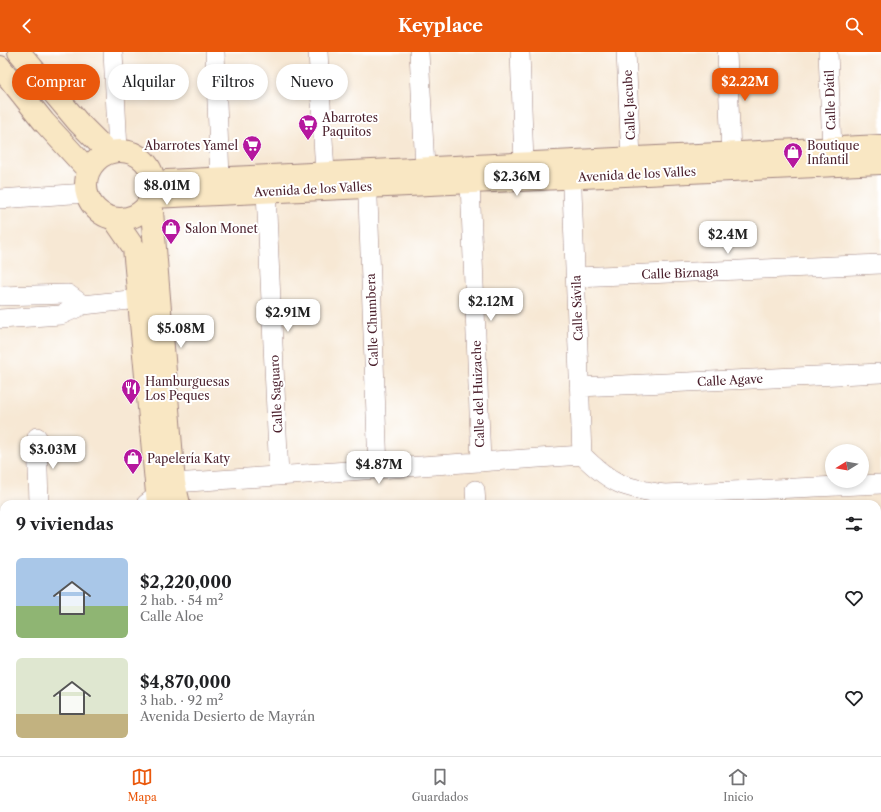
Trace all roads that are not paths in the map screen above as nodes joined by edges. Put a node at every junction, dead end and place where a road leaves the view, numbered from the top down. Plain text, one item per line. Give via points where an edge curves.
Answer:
1 (19, 52) edge
2 (114, 52) edge
3 (216, 52) edge
4 (318, 52) edge
5 (419, 52) edge
6 (520, 52) edge
7 (626, 52) edge
8 (727, 52) edge
9 (828, 52) edge
10 (0, 67) edge
11 (881, 146) edge
12 (832, 149) junction
13 (113, 151) junction
14 (731, 154) junction
15 (631, 158) junction
16 (524, 163) junction
17 (881, 163) edge
18 (425, 168) junction
19 (572, 169) junction
20 (325, 173) junction
21 (220, 178) junction
22 (367, 179) junction
23 (87, 182) junction
24 (470, 182) junction
25 (0, 186) edge
26 (266, 192) junction
27 (153, 193) junction
28 (0, 199) edge
29 (114, 219) junction
30 (881, 264) edge
31 (576, 277) junction
32 (0, 296) edge
33 (139, 300) junction
34 (83, 305) junction
35 (0, 319) edge
36 (881, 373) edge
37 (579, 387) junction
38 (37, 437) dead end
39 (582, 456) junction
40 (481, 462) junction
41 (378, 469) junction
42 (279, 476) junction
43 (174, 483) junction
44 (881, 484) edge
45 (664, 499) edge
46 (39, 500) edge
47 (153, 500) edge
48 (155, 500) edge
49 (179, 500) edge

1 - 13 street via 78,122
2 - 13 street
3 - 21 street
4 - 20 street
5 - 18 street
6 - 16 street
7 - 15 street, Calle Jacube
8 - 14 street
9 - 12 street, Calle Dátil
10 - 23 street
11 - 12 street, Avenida de los Valles
12 - 14 street, Avenida de los Valles
13 - 23 street via 93,162
13 - 27 street via 131,152 143,159 151,169
14 - 15 street, Avenida de los Valles
15 - 19 street, Avenida de los Valles
16 - 18 street, Avenida de los Valles
16 - 19 street, Avenida de los Valles
17 - 19 street, Avenida de los Valles
18 - 22 street, Avenida de los Valles
19 - 24 street, Avenida de los Valles
19 - 31 street, Calle Sávila
20 - 21 street, Avenida de los Valles
20 - 22 street, Avenida de los Valles
21 - 27 street, Avenida de los Valles
22 - 24 street, Avenida de los Valles
22 - 26 street, Avenida de los Valles
22 - 41 street, Calle Chumbera
23 - 25 street
23 - 28 street
23 - 29 street via 92,205 102,214
24 - 40 street, Calle del Huizache
26 - 27 street, Avenida de los Valles
26 - 42 street, Calle Saguaro
27 - 29 street via 145,208 136,215 126,219
27 - 43 street
29 - 33 street via 134,248
30 - 31 street, Calle Biznaga
31 - 37 street, Calle Sávila
32 - 34 street via 68,294
33 - 34 street
33 - 47 street
34 - 35 street via 61,315
36 - 37 street, Calle Agave
37 - 39 street, Calle Sávila
38 - 46 street
39 - 40 street
39 - 45 street via 611,481
40 - 41 street
41 - 42 street
42 - 43 street
43 - 48 street
43 - 49 street
44 - 45 street

